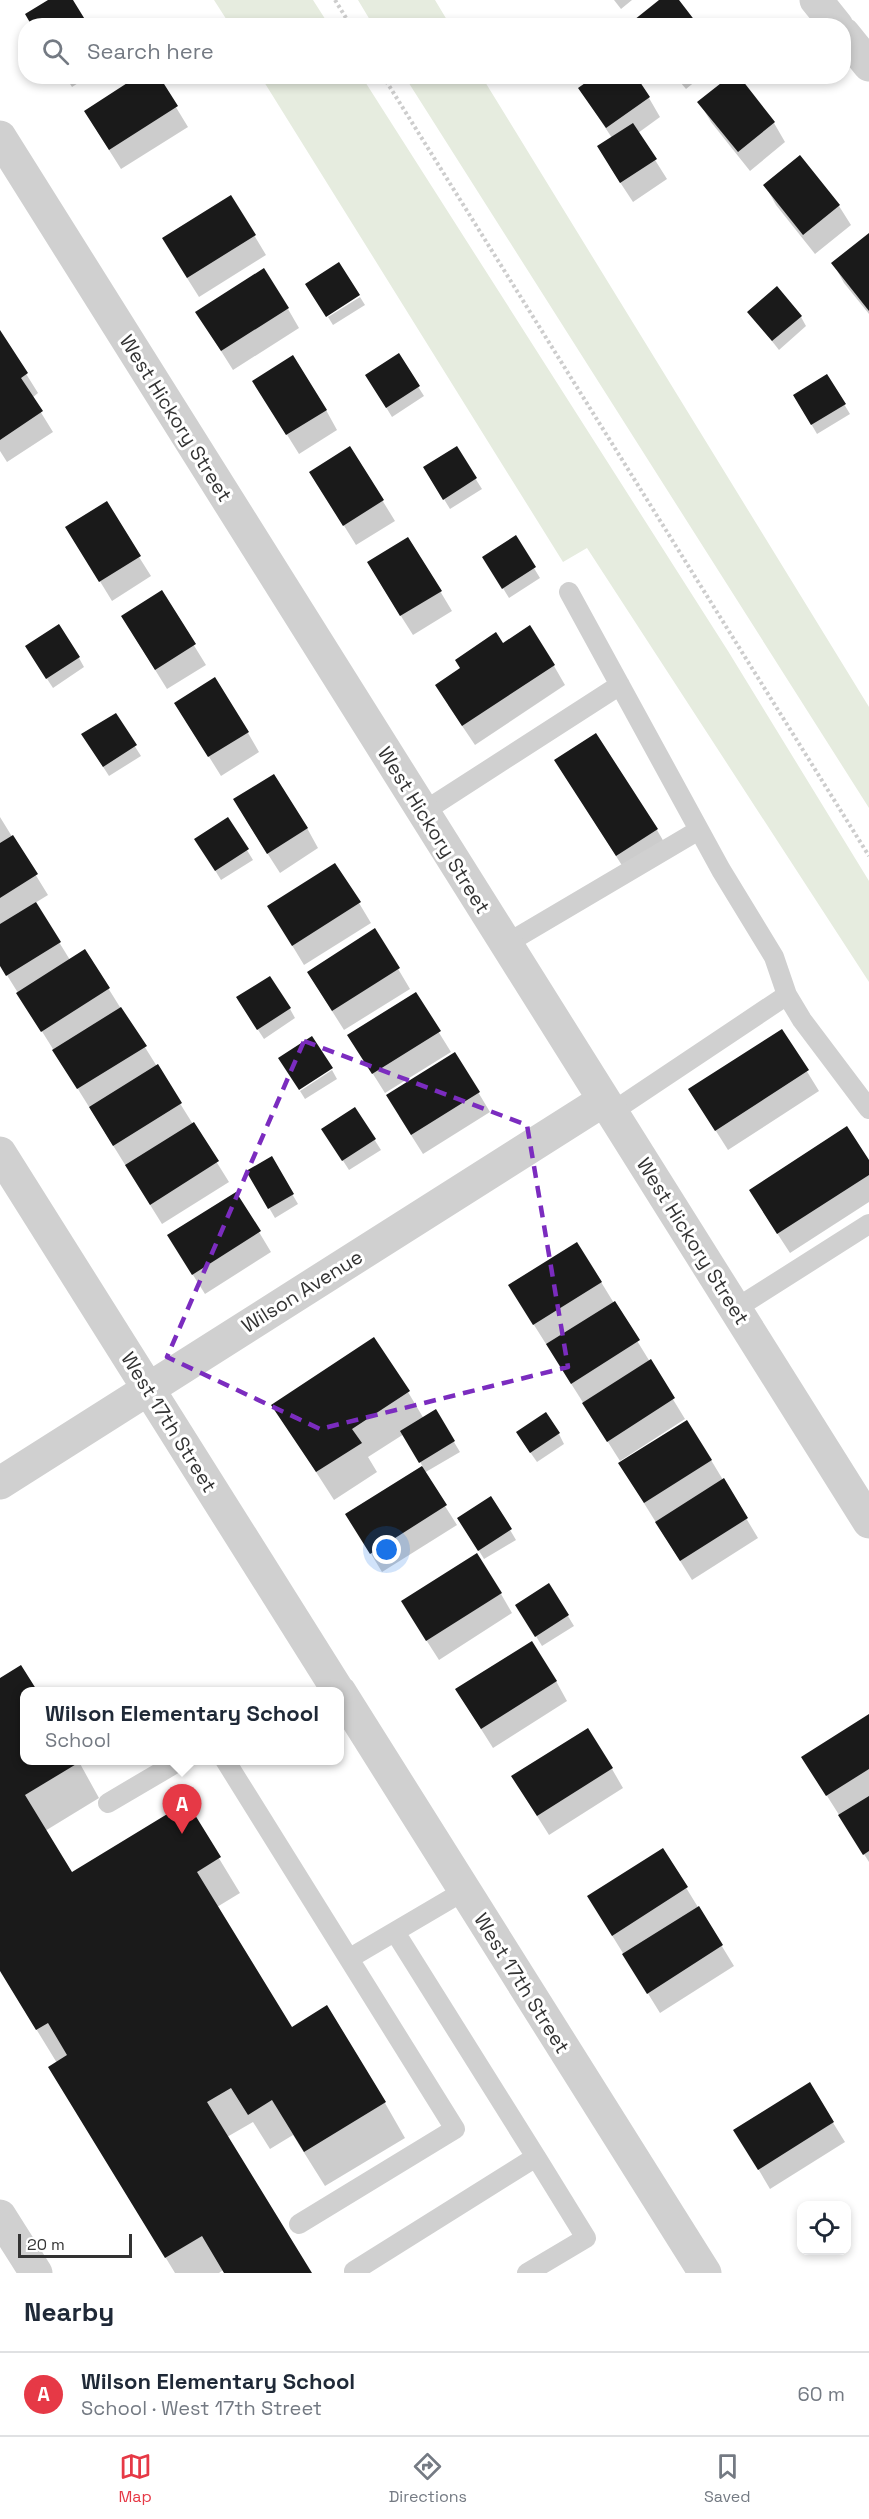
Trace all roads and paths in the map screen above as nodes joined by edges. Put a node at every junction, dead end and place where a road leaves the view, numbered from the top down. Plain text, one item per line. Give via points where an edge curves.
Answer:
1 (335, 0) edge
2 (816, 0) edge
3 (346, 18) edge
4 (831, 18) edge
5 (851, 44) edge
6 (869, 65) edge
7 (388, 84) edge
8 (0, 137) edge
9 (570, 592) dead end
10 (620, 685) junction
11 (423, 812) junction
12 (699, 830) junction
13 (869, 856) edge
14 (506, 944) junction
15 (787, 995) junction
16 (608, 1106) junction
17 (869, 1109) edge
18 (0, 1153) edge
19 (869, 1224) edge
20 (735, 1309) junction
21 (148, 1389) junction
22 (0, 1483) edge
23 (869, 1522) edge
24 (336, 1687) edge
25 (344, 1700) edge
26 (174, 1765) edge
27 (228, 1765) edge
28 (108, 1803) dead end
29 (464, 1891) junction
30 (395, 1932) junction
31 (350, 1958) junction
32 (536, 2157) junction
33 (0, 2216) edge
34 (299, 2224) dead end
35 (36, 2273) edge
36 (355, 2273) edge
37 (527, 2273) edge
38 (705, 2273) edge

1 - 3 path
2 - 4 street
5 - 6 street
7 - 13 path
8 - 11 street, West Hickory Street
9 - 10 lane
10 - 11 lane
10 - 12 lane
11 - 14 street, West Hickory Street
12 - 14 lane
12 - 15 lane via 774,957
14 - 16 street, West Hickory Street
15 - 16 lane
15 - 17 lane
16 - 20 street, West Hickory Street
16 - 21 street, Wilson Avenue
18 - 21 street, West 17th Street
19 - 20 lane
20 - 23 street, West Hickory Street
21 - 22 street, Wilson Avenue
21 - 24 street, West 17th Street
25 - 29 street, West 17th Street
26 - 28 lane
27 - 31 lane
29 - 30 lane
29 - 38 street, West 17th Street
30 - 31 lane
30 - 32 lane
31 - 34 lane via 455,2129
32 - 36 lane
32 - 37 lane via 586,2238
33 - 35 street

